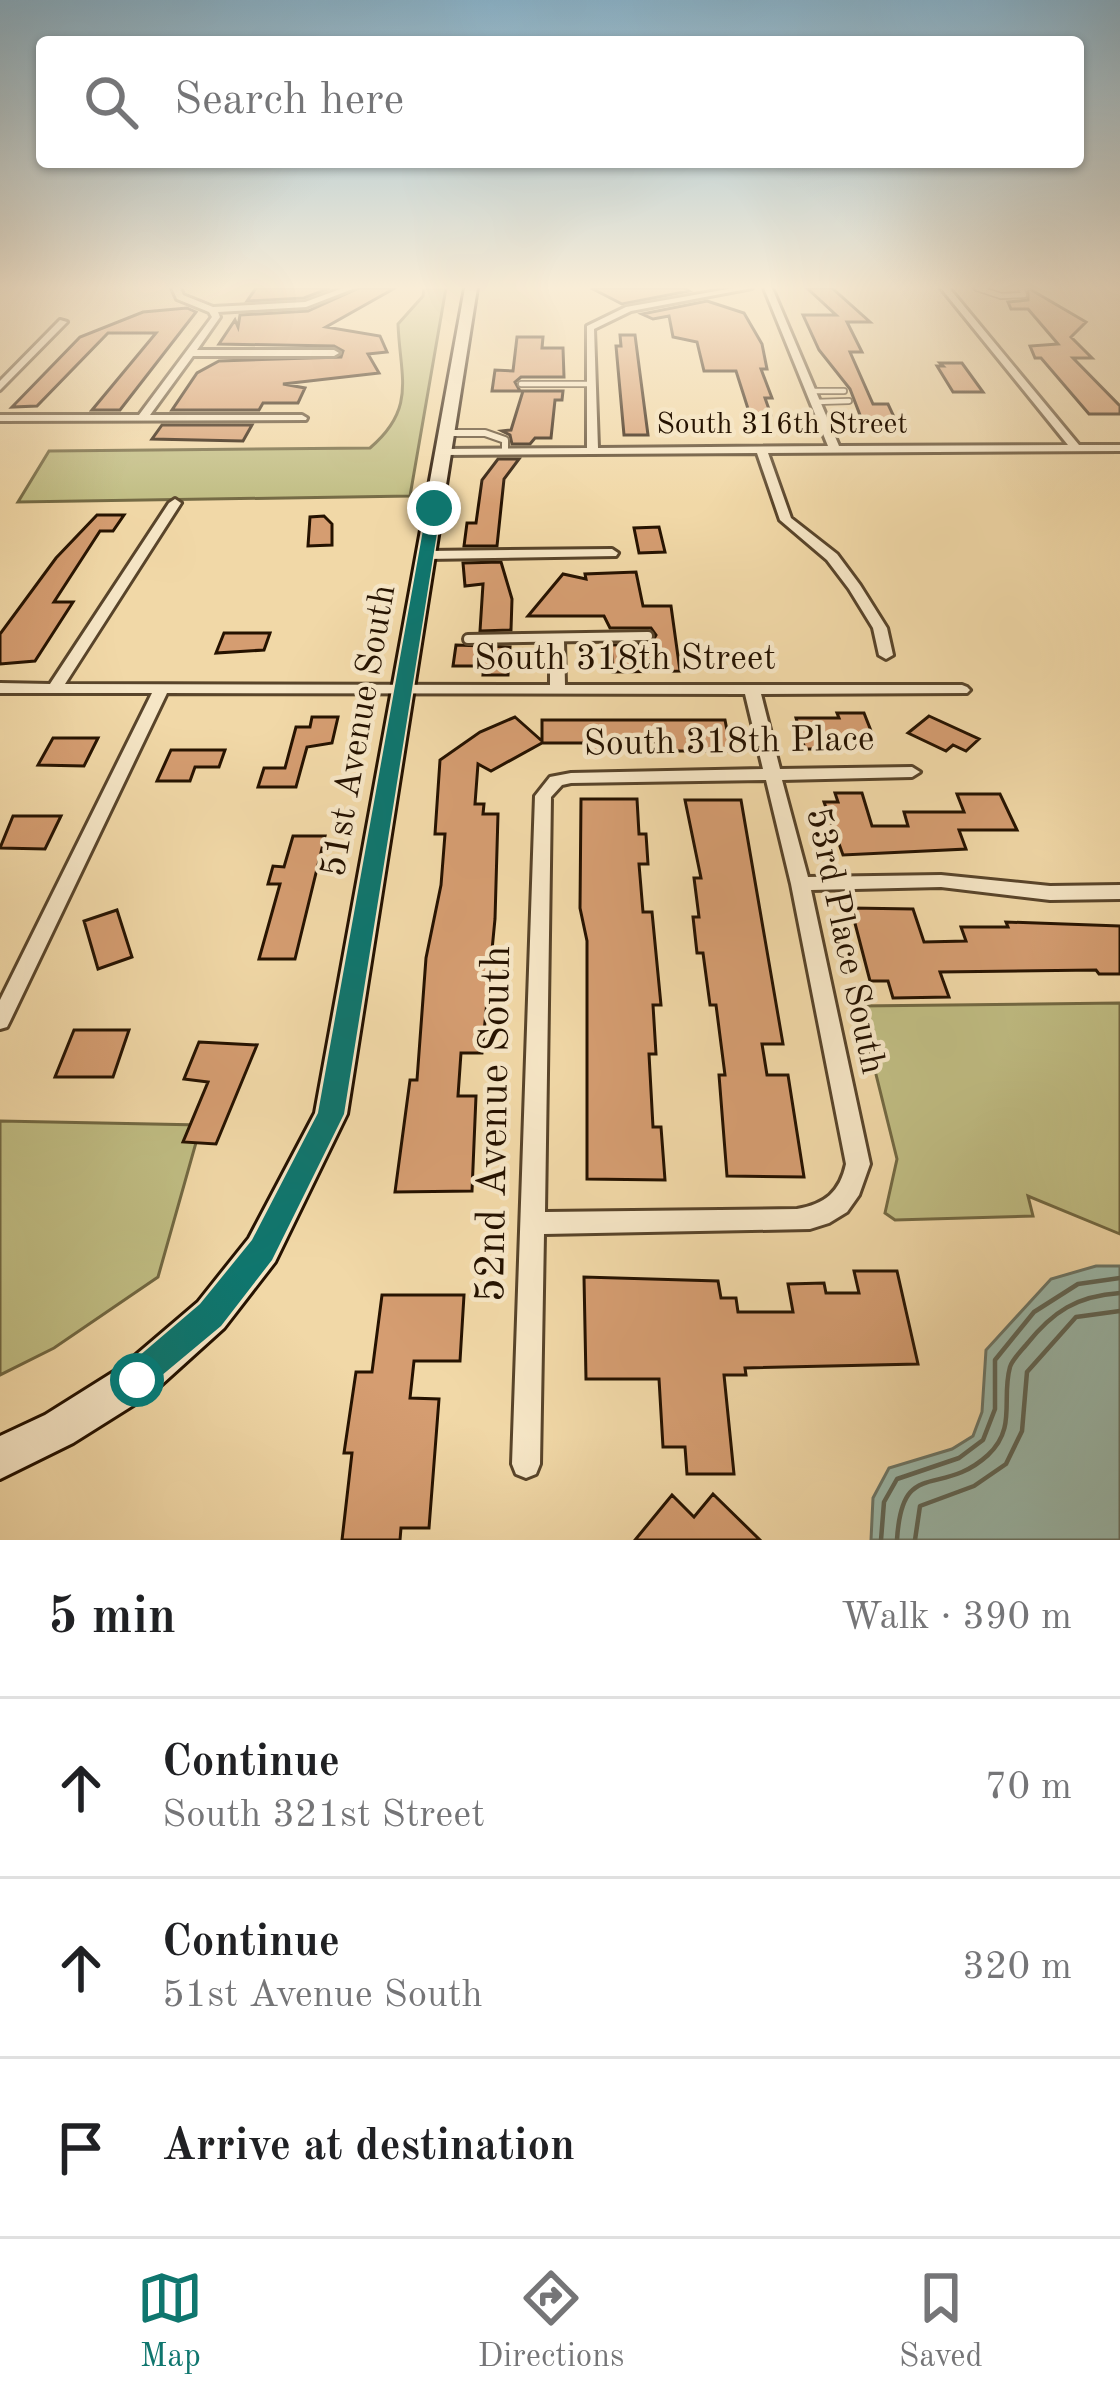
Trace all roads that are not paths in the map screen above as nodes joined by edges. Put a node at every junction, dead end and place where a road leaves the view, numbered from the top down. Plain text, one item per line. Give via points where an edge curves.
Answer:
1 (26, 360) edge
2 (186, 360) edge
3 (459, 360) edge
4 (590, 360) edge
5 (798, 360) edge
6 (1004, 360) edge
7 (521, 384) dead end
8 (591, 384) junction
9 (0, 387) edge
10 (844, 391) dead end
11 (813, 396) junction
12 (850, 401) dead end
13 (0, 418) edge
14 (142, 418) junction
15 (302, 418) dead end
16 (445, 443) junction
17 (1076, 448) junction
18 (1120, 448) edge
19 (761, 449) junction
20 (835, 449) junction
21 (593, 450) junction
22 (505, 451) junction
23 (175, 503) dead end
24 (612, 553) dead end
25 (426, 555) junction
26 (648, 636) dead end
27 (468, 639) dead end
28 (557, 640) junction
29 (886, 655) dead end
30 (0, 688) edge
31 (55, 688) junction
32 (962, 689) dead end
33 (160, 690) junction
34 (403, 690) junction
35 (752, 690) junction
36 (558, 691) junction
37 (912, 772) dead end
38 (773, 775) junction
39 (549, 787) joint
40 (800, 884) junction
41 (1120, 892) edge
42 (0, 1022) edge
43 (532, 1223) junction
44 (0, 1458) edge
45 (526, 1464) dead end

1 - 9 street
2 - 14 street
3 - 16 main road, 51st Avenue South
4 - 8 street
5 - 11 street
6 - 17 street
7 - 8 lane
8 - 21 street
10 - 11 lane
11 - 12 lane
11 - 20 street
13 - 14 street
14 - 15 street
16 - 22 street, South 316th Street
16 - 22 lane via 485,433 505,440
16 - 25 main road, 51st Avenue South
17 - 18 street, South 316th Street
17 - 20 street, South 316th Street
19 - 20 street, South 316th Street
19 - 21 street, South 316th Street
19 - 29 street via 786,520 855,588
21 - 22 street, South 316th Street
23 - 31 street
24 - 25 street
25 - 34 main road, 51st Avenue South
26 - 28 lane
27 - 28 lane
28 - 36 street
30 - 31 street, South 318th Street
31 - 33 street, South 318th Street
32 - 35 street, South 318th Street
33 - 34 street, South 318th Street
33 - 42 street
34 - 36 street, South 318th Street
34 - 44 main road, 51st Avenue South via 331,1114 262,1250 211,1315 137,1380
35 - 36 street, South 318th Street
35 - 38 street, 53rd Place South
37 - 38 street, South 318th Place
38 - 39 street, South 318th Place via 571,778
38 - 40 street, 53rd Place South
39 - 43 street, 52nd Avenue South via 541,809
40 - 41 street via 941,881
40 - 43 street, 53rd Place South via 858,1163 842,1204 797,1220
43 - 45 street, 52nd Avenue South

